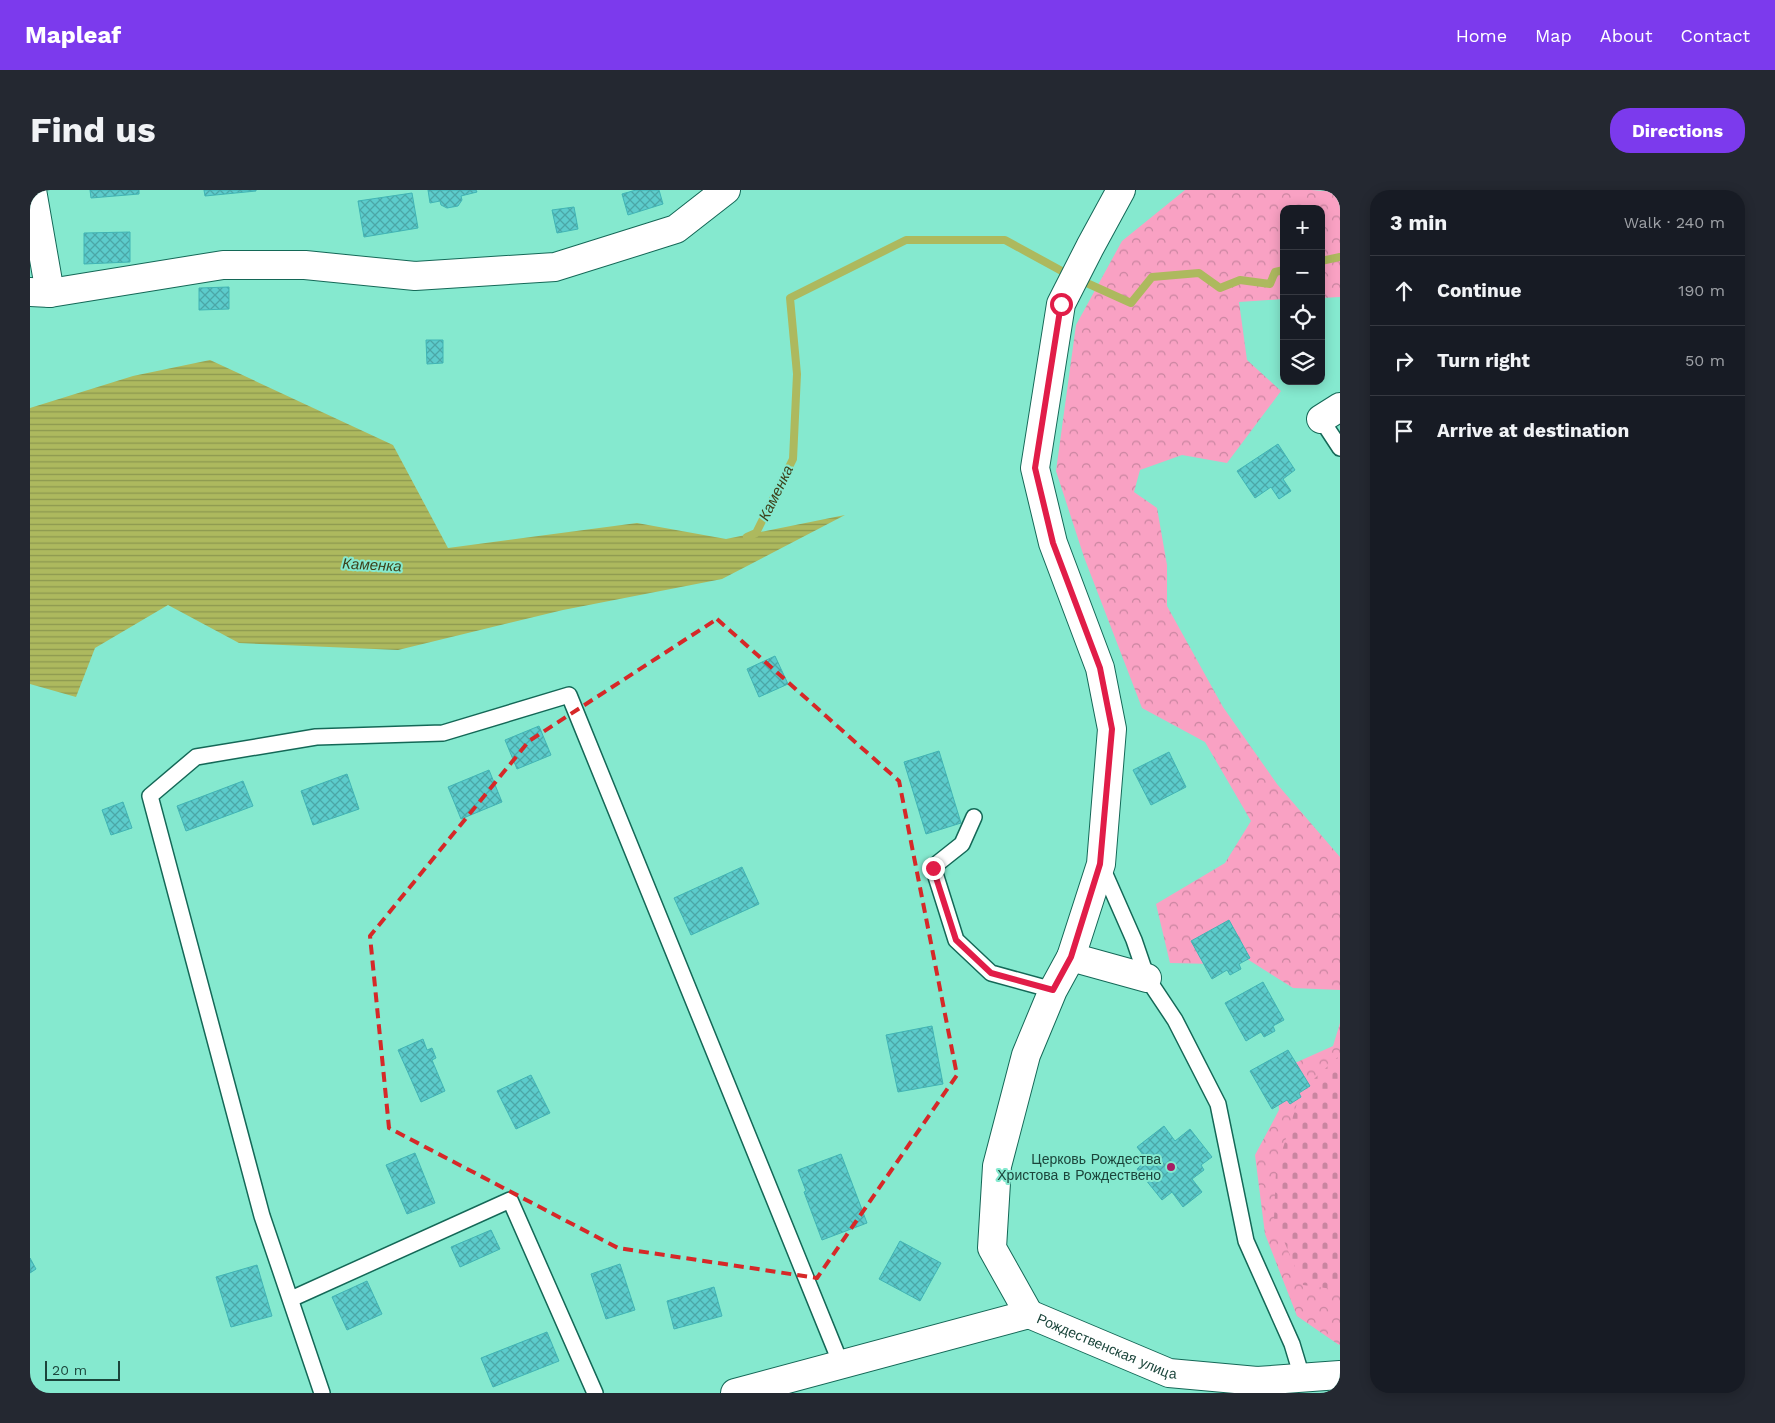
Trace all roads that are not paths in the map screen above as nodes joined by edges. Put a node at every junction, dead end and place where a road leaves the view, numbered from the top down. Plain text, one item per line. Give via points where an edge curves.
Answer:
1 (32, 190) edge
2 (726, 190) edge
3 (1122, 190) edge
4 (40, 293) edge
5 (1330, 413) edge
6 (1340, 448) edge
7 (974, 817) dead end
8 (1100, 864) junction
9 (1071, 957) junction
10 (1147, 978) junction
11 (1053, 990) junction
12 (291, 1299) junction
13 (1029, 1314) junction
14 (841, 1364) junction
15 (1340, 1375) edge
16 (1302, 1377) junction
17 (322, 1393) edge
18 (595, 1393) edge
19 (735, 1393) edge

1 - 4 street
2 - 4 street via 676,229 555,267 415,276 305,265 223,265
3 - 8 street via 1061,304 1035,468 1053,543 1100,668 1112,729
5 - 6 lane
7 - 11 lane via 962,844 933,868 956,940 991,973
8 - 9 street
8 - 10 lane
9 - 10 street
9 - 11 street
10 - 16 lane via 1175,1020 1218,1104 1246,1241 1292,1344
11 - 13 street via 1026,1056 997,1166 992,1248
12 - 14 lane via 262,1216 150,796 196,757 316,737 443,733 569,695
12 - 17 lane
12 - 18 lane via 510,1200
13 - 14 street, Рождественская улица
13 - 16 street, Рождественская улица via 1169,1373 1257,1381
14 - 19 street, Рождественская улица
15 - 16 street, Рождественская улица

